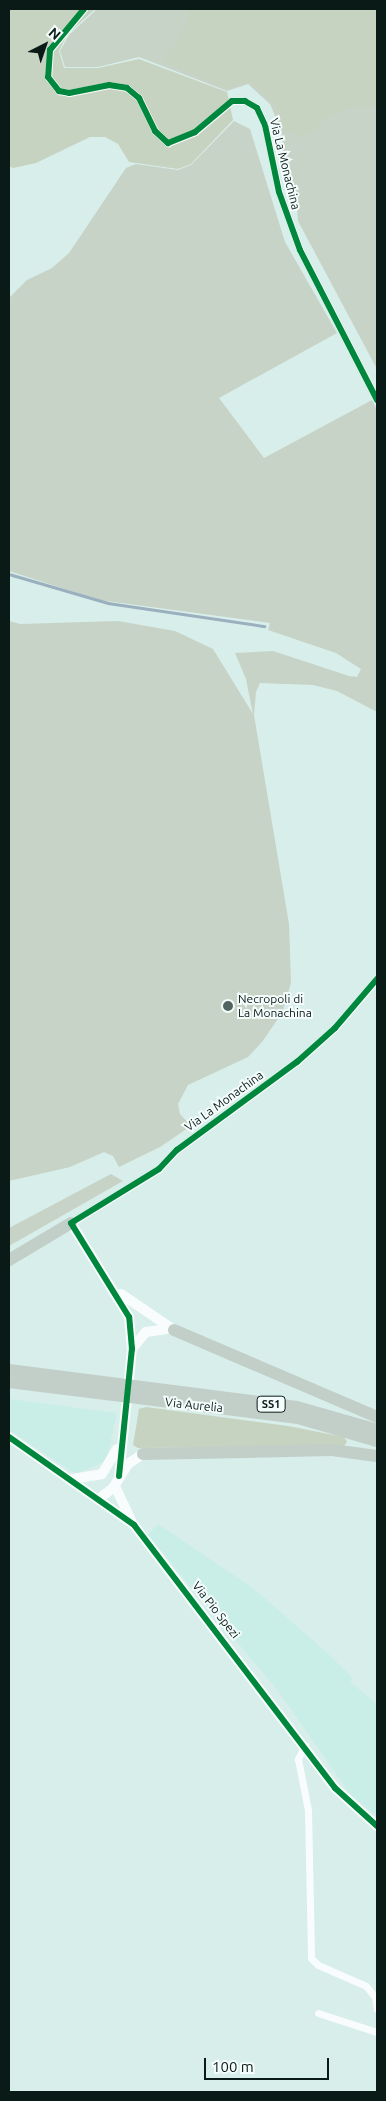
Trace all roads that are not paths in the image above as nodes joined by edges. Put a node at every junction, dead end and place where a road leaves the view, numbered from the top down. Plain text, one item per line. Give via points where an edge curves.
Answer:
1 (84, 9) edge
2 (377, 400) edge
3 (377, 980) edge
4 (71, 1223) junction
5 (9, 1260) edge
6 (114, 1288) junction
7 (174, 1330) junction
8 (132, 1349) junction
9 (9, 1370) edge
10 (9, 1382) edge
11 (377, 1417) edge
12 (377, 1430) edge
13 (9, 1436) edge
14 (121, 1439) junction
15 (377, 1442) edge
16 (143, 1454) junction
17 (377, 1456) edge
18 (101, 1475) junction
19 (72, 1479) junction
20 (117, 1481) junction
21 (97, 1496) junction
22 (134, 1525) junction
23 (304, 1746) junction
24 (377, 1826) edge
25 (377, 2009) edge
26 (318, 2013) dead end
27 (377, 2029) edge

1 - 2 street, Via La Monachina via 50,50 48,77 59,91 71,93 109,85 128,88 141,101 158,136 168,143 195,132 232,101 245,101 257,108 265,125 279,192 300,250
3 - 4 street, Via La Monachina via 340,1023 297,1062 177,1150 159,1169
4 - 5 highway
4 - 6 street
6 - 7 street
6 - 8 street via 128,1314
7 - 8 street via 150,1330
7 - 11 highway
8 - 14 street
9 - 12 highway, Via Aurelia / SS1 via 297,1407
10 - 15 highway, Via Aurelia / SS1 via 298,1418
13 - 19 street, Via Pio Spezi
14 - 16 street via 131,1451
14 - 18 street via 112,1463
14 - 20 street
16 - 17 highway via 332,1450
16 - 20 street
18 - 19 street
18 - 21 street
19 - 21 street, Via Pio Spezi
20 - 21 street
20 - 22 street
21 - 22 street, Via Pio Spezi
22 - 23 street, Via Pio Spezi
23 - 24 street, Via Pio Spezi via 346,1800
23 - 25 street via 298,1759 308,1810 313,1961 366,1986 375,1996
26 - 27 street

